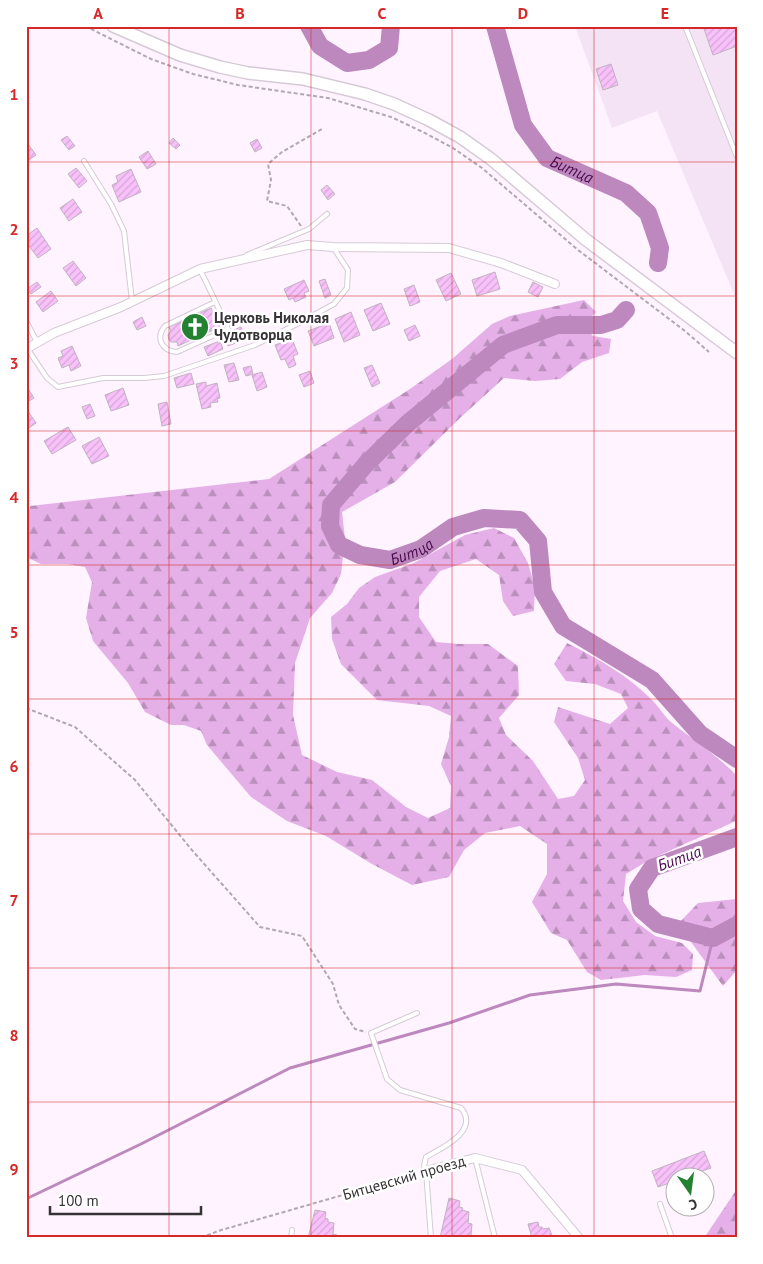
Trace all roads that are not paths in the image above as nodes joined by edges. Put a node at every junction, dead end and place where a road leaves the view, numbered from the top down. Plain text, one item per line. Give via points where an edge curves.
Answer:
1 (114, 26) edge
2 (685, 26) edge
3 (737, 157) edge
4 (84, 161) dead end
5 (326, 214) dead end
6 (333, 247) junction
7 (237, 260) junction
8 (200, 269) junction
9 (555, 284) dead end
10 (132, 301) junction
11 (215, 302) junction
12 (26, 321) edge
13 (37, 342) junction
14 (27, 348) edge
15 (737, 353) edge
16 (417, 1013) dead end
17 (476, 1158) junction
18 (426, 1171) junction
19 (660, 1204) dead end
20 (292, 1230) dead end
21 (291, 1238) edge
22 (431, 1238) edge
23 (495, 1238) edge
24 (579, 1238) edge
25 (672, 1238) edge

1 - 15 street via 180,55 220,68 303,79 365,94 429,120 490,159 585,239
2 - 3 lane
4 - 10 lane via 124,231
5 - 7 lane via 309,229
6 - 7 street via 307,245
6 - 9 street via 449,248 501,262
6 - 14 lane via 348,270 346,288 334,304 254,345 164,376 103,378 58,386 47,378
7 - 8 street
8 - 10 street
8 - 11 lane
10 - 13 street
11 - 11 lane via 228,329 176,352 164,347 160,339 165,326
12 - 13 lane
13 - 14 street
16 - 18 lane via 372,1033 388,1079 400,1090 464,1112 466,1127 461,1134 426,1157
17 - 18 street, Битцевский проезд
17 - 23 lane
17 - 24 street, Битцевский проезд via 522,1170
18 - 22 lane
19 - 25 lane
20 - 21 lane

